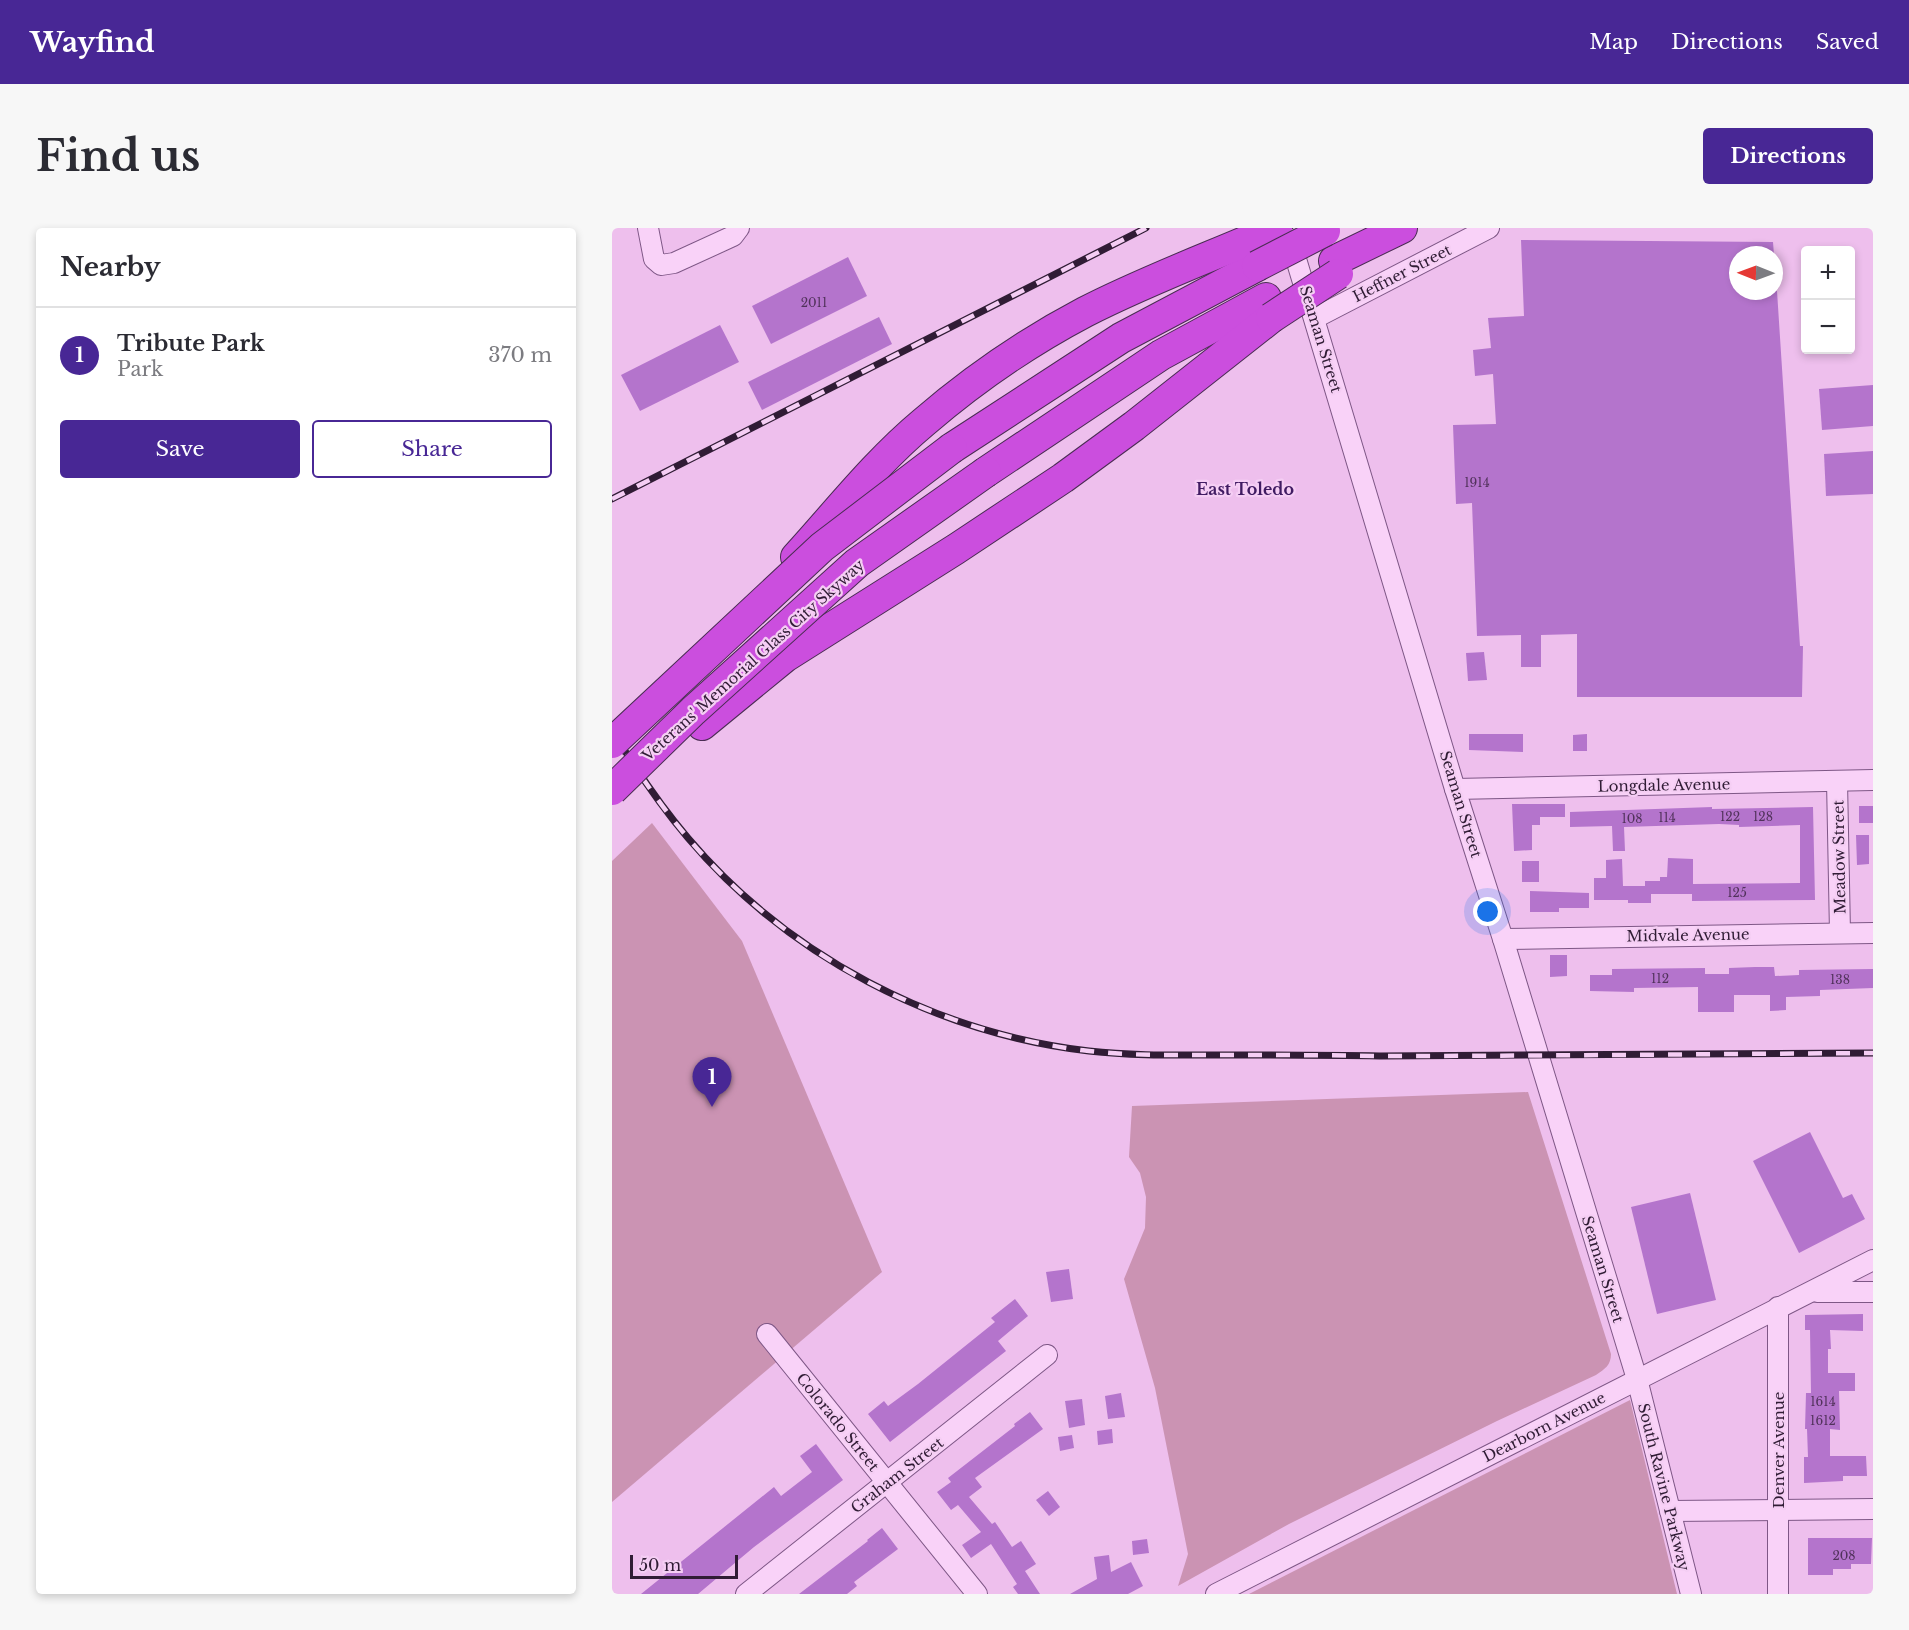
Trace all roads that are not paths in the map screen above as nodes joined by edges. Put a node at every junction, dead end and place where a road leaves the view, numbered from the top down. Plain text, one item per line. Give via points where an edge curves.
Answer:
1 (648, 228) edge
2 (739, 228) edge
3 (1277, 228) edge
4 (1287, 228) edge
5 (1402, 228) edge
6 (1489, 228) edge
7 (1328, 230) edge
8 (1253, 253) junction
9 (1269, 308) junction
10 (1315, 318) junction
11 (612, 743) edge
12 (612, 756) edge
13 (1873, 780) edge
14 (1837, 781) junction
15 (1455, 789) junction
16 (612, 790) edge
17 (612, 808) edge
18 (1840, 933) junction
19 (1873, 933) edge
20 (1503, 939) junction
21 (1873, 1260) edge
22 (1811, 1292) junction
23 (1873, 1292) edge
24 (1778, 1307) junction
25 (767, 1334) dead end
26 (1047, 1355) dead end
27 (1637, 1379) junction
28 (888, 1482) junction
29 (1873, 1509) edge
30 (1777, 1510) junction
31 (1670, 1511) junction
32 (746, 1594) edge
33 (977, 1594) edge
34 (1215, 1594) edge
35 (1690, 1594) edge
36 (1778, 1594) edge

1 - 2 street via 654,259 661,265 674,263 733,236
3 - 8 highway
4 - 10 street, Seaman Street
5 - 9 highway
6 - 10 street, Heffner Street
7 - 8 highway, bridge
8 - 11 highway, bridge via 952,448 822,547
8 - 12 highway via 1150,281 1085,312 1030,343 951,400 883,460
9 - 16 highway, Veterans' Memorial Glass City Skyway, bridge via 1161,356 857,563
9 - 17 highway via 1134,426 1063,478 785,657 702,725
10 - 15 street, Seaman Street
13 - 14 street, Longdale Avenue
14 - 15 street, Longdale Avenue
14 - 18 street, Meadow Street
15 - 20 street, Seaman Street
18 - 19 street, Midvale Avenue
18 - 20 street, Midvale Avenue
20 - 27 street, Seaman Street
21 - 22 street, Dearborn Avenue
22 - 23 street
22 - 24 street, Dearborn Avenue
24 - 27 street, Dearborn Avenue
24 - 30 street, Denver Avenue
25 - 28 street, Colorado Street
26 - 28 street, Graham Street
27 - 31 street, South Ravine Parkway
27 - 34 street, Dearborn Avenue
28 - 32 street, Graham Street
28 - 33 street, Colorado Street
29 - 30 street
30 - 31 street
30 - 36 street, Denver Avenue
31 - 35 street, South Ravine Parkway

